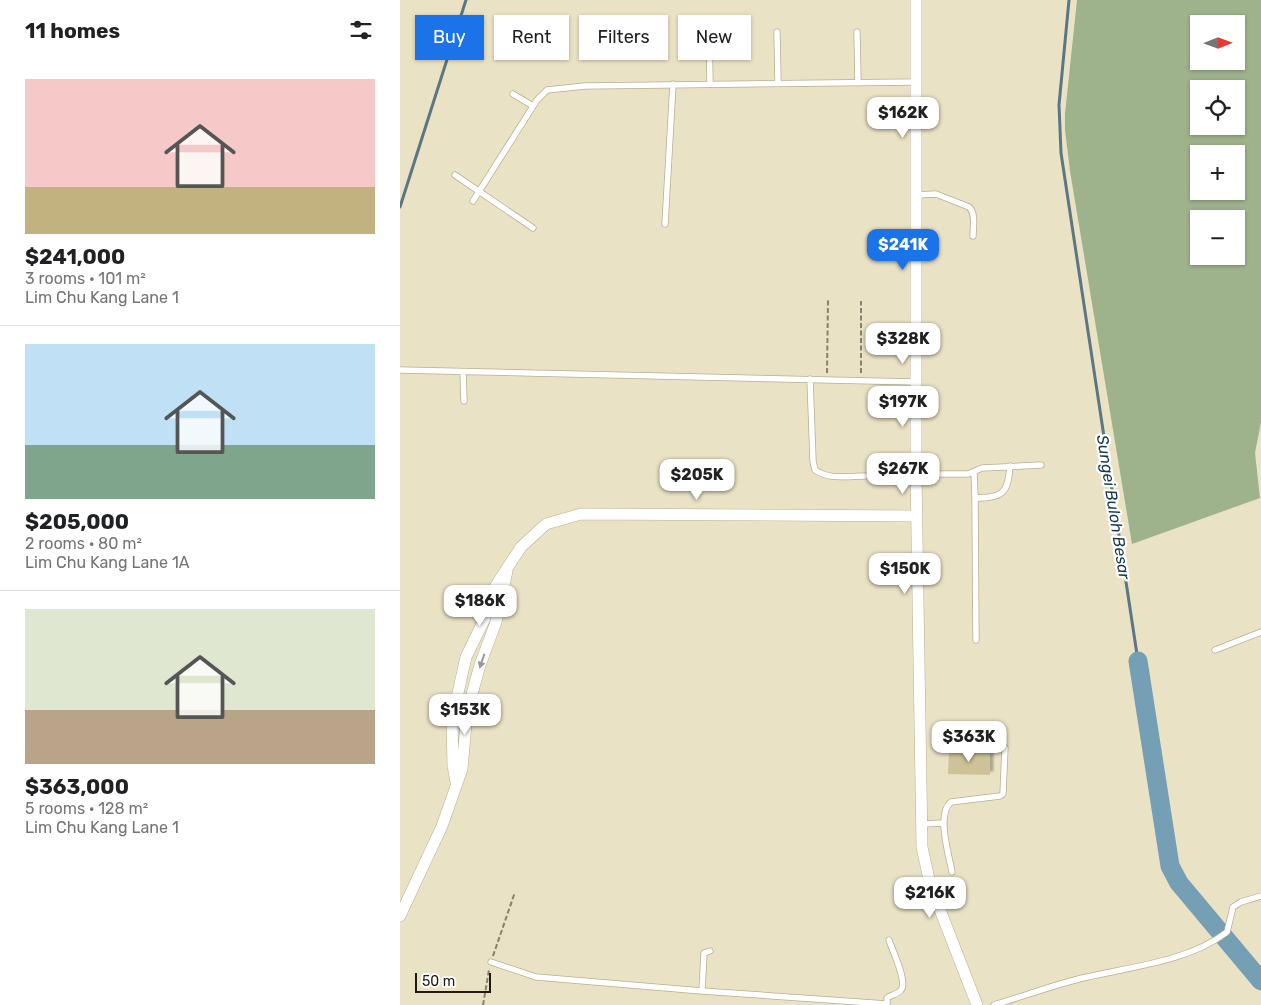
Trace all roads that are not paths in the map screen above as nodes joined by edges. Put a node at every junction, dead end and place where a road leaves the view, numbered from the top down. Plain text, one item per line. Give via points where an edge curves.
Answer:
1 (916, 0) edge
2 (778, 32) dead end
3 (857, 32) dead end
4 (710, 60) edge
5 (858, 82) junction
6 (916, 82) junction
7 (710, 83) junction
8 (778, 83) junction
9 (674, 84) junction
10 (513, 94) dead end
11 (533, 106) junction
12 (454, 175) dead end
13 (479, 192) junction
14 (916, 195) junction
15 (473, 201) dead end
16 (665, 224) dead end
17 (533, 228) dead end
18 (973, 236) dead end
19 (400, 370) edge
20 (463, 372) junction
21 (810, 380) junction
22 (916, 382) junction
23 (464, 401) dead end
24 (1041, 465) dead end
25 (1010, 466) junction
26 (974, 472) junction
27 (916, 474) junction
28 (864, 476) dead end
29 (975, 498) junction
30 (917, 516) junction
31 (1261, 632) edge
32 (976, 640) dead end
33 (1215, 650) dead end
34 (1005, 748) dead end
35 (943, 823) junction
36 (921, 824) junction
37 (952, 872) dead end
38 (1261, 896) edge
39 (400, 916) edge
40 (889, 940) dead end
41 (710, 951) dead end
42 (491, 962) road end
43 (702, 991) junction
44 (887, 1005) edge
45 (977, 1005) edge
46 (994, 1005) edge

1 - 6 street
2 - 8 lane
3 - 5 lane
4 - 7 lane
5 - 6 lane
5 - 8 lane
6 - 14 street
7 - 8 lane
7 - 9 lane
9 - 11 lane via 555,88 547,90
9 - 16 lane
10 - 11 lane
11 - 13 lane
12 - 13 lane
13 - 15 lane
13 - 17 lane
14 - 18 lane via 936,194 969,206 973,214
14 - 22 street
19 - 20 lane
20 - 21 lane
20 - 23 lane
21 - 22 lane
21 - 28 lane via 815,470 832,477
22 - 27 street
24 - 25 lane
25 - 26 lane via 982,468
25 - 29 lane via 1008,486 1003,492
26 - 27 lane
26 - 29 lane
27 - 30 street
29 - 32 lane
30 - 36 street
30 - 39 street via 581,514 546,524 521,546 508,564 493,590 485,618 466,657 452,720 456,782 442,826
31 - 33 lane
34 - 35 lane via 1004,794 951,802
35 - 36 lane
35 - 37 lane
36 - 45 street via 930,884
38 - 46 lane via 1233,907 1227,932 1189,952 1075,980
40 - 44 lane via 903,987 887,998
41 - 43 lane via 704,953
42 - 43 lane via 536,977
43 - 44 lane

